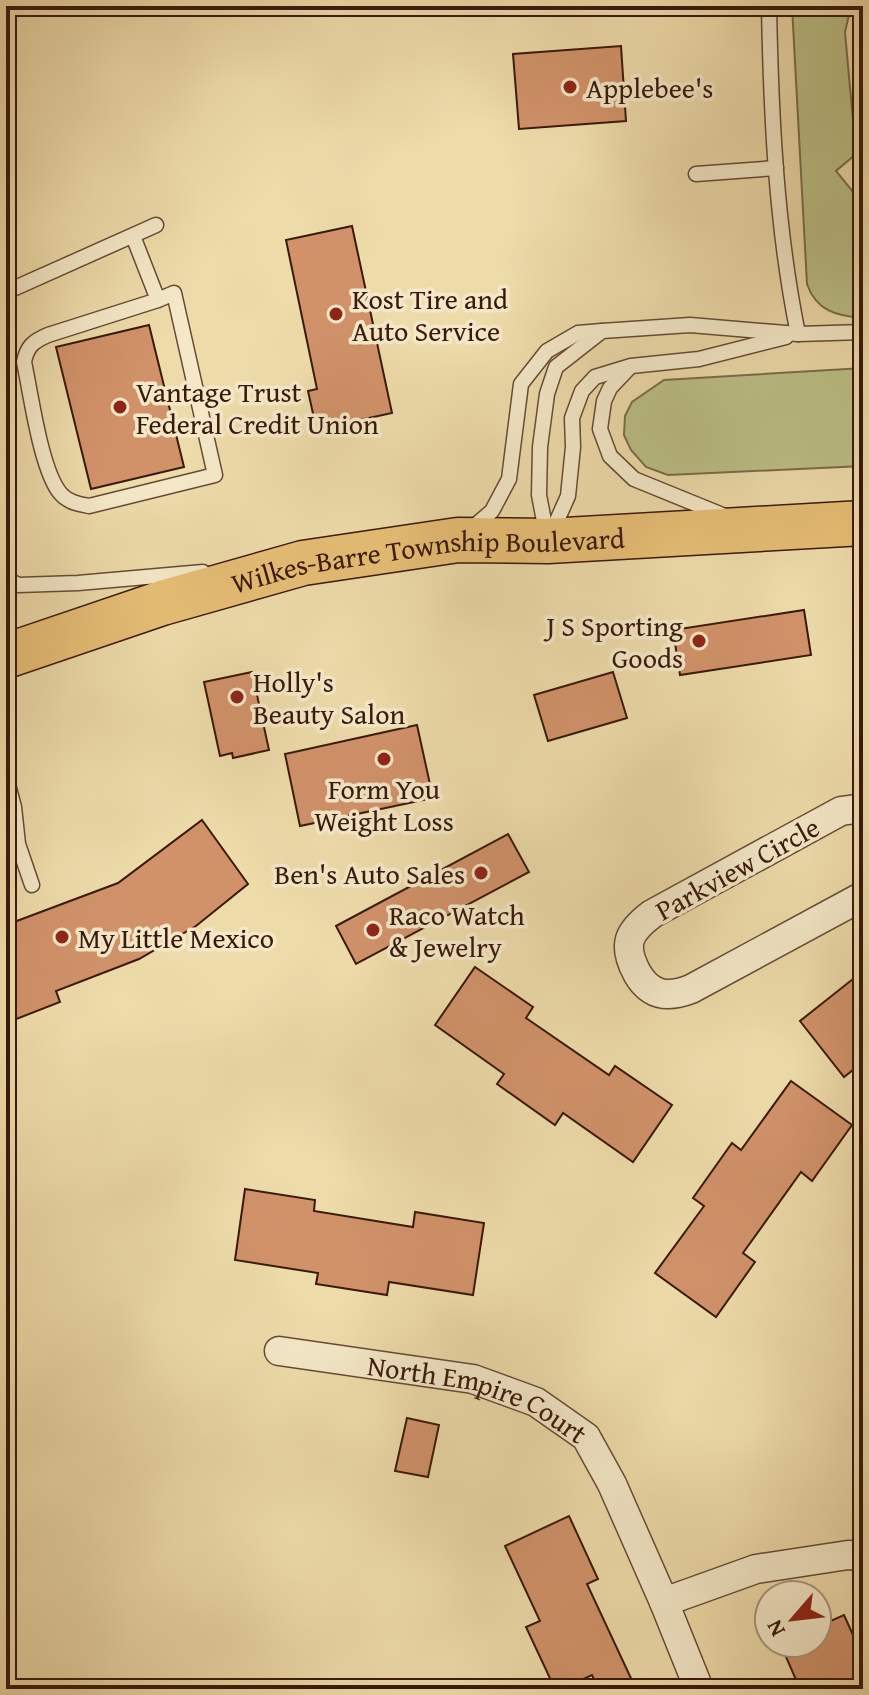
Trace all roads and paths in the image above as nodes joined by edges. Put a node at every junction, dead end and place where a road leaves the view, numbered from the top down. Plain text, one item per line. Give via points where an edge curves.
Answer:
1 (769, 6) edge
2 (776, 168) junction
3 (696, 174) dead end
4 (156, 225) dead end
5 (133, 236) junction
6 (6, 292) edge
7 (158, 300) junction
8 (602, 331) junction
9 (863, 332) edge
10 (798, 334) junction
11 (631, 366) junction
12 (863, 523) edge
13 (755, 529) junction
14 (458, 540) junction
15 (548, 541) junction
16 (303, 563) junction
17 (6, 578) edge
18 (6, 656) edge
19 (6, 777) edge
20 (863, 808) edge
21 (6, 828) edge
22 (18, 844) junction
23 (32, 885) dead end
24 (863, 896) edge
25 (279, 1351) dead end
26 (863, 1556) edge
27 (664, 1602) junction
28 (699, 1689) edge

1 - 2 lane
2 - 3 lane
2 - 10 lane
4 - 5 lane
5 - 6 lane
5 - 7 lane
7 - 7 lane via 174,293 215,475 89,506 72,503 50,478 24,362 26,351 48,335
8 - 10 lane via 690,325
8 - 14 lane via 578,333 547,351 521,384 509,479 492,511
8 - 15 lane via 556,367 547,394 539,495
9 - 10 lane
10 - 11 lane via 699,359
11 - 13 lane via 604,401 600,429 610,456 634,479
11 - 15 lane via 595,377 582,391 572,418 568,496
12 - 13 main road, Wilkes-Barre Township Boulevard
13 - 15 main road, Wilkes-Barre Township Boulevard
14 - 15 main road, Wilkes-Barre Township Boulevard
14 - 16 main road, Wilkes-Barre Township Boulevard
16 - 17 lane via 78,583 18,585
16 - 18 main road, Wilkes-Barre Township Boulevard
19 - 22 lane
20 - 24 street, Parkview Circle via 841,811 652,914 633,932 628,957 644,985 675,995
21 - 22 lane
22 - 23 lane
25 - 27 street, North Empire Court via 473,1379 536,1402 586,1437
26 - 27 street via 756,1569
27 - 28 street, North Empire Court

